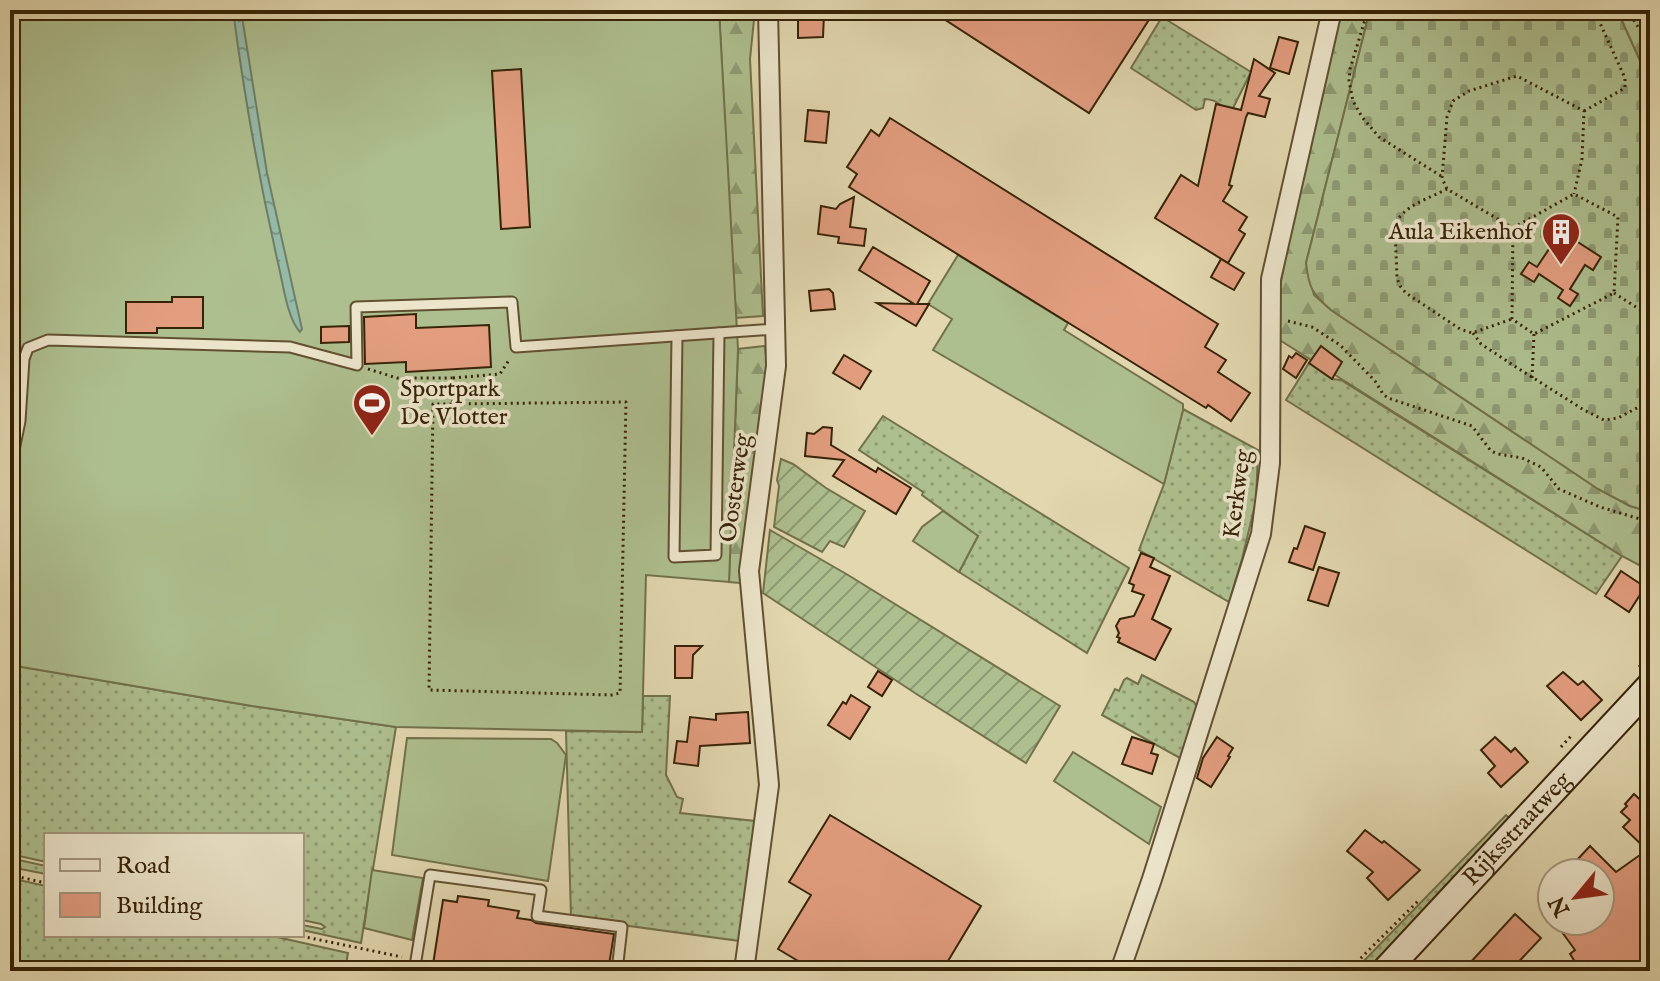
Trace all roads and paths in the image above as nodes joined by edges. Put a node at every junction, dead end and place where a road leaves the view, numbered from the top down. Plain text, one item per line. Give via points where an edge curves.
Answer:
1 (768, 10) edge
2 (1332, 10) edge
3 (1368, 10) edge
4 (1594, 10) edge
5 (1627, 10) edge
6 (1650, 49) edge
7 (1584, 111) junction
8 (1442, 178) junction
9 (1447, 189) junction
10 (1574, 194) junction
11 (1513, 228) junction
12 (1614, 293) junction
13 (10, 295) edge
14 (1650, 316) edge
15 (1271, 317) junction
16 (1512, 319) junction
17 (776, 329) junction
18 (719, 333) junction
19 (1472, 333) junction
20 (1534, 334) junction
21 (677, 336) junction
22 (516, 347) junction
23 (26, 354) junction
24 (357, 365) junction
25 (453, 378) junction
26 (1532, 378) junction
27 (1650, 401) edge
28 (453, 404) junction
29 (10, 470) edge
30 (1650, 522) edge
31 (1650, 686) edge
32 (10, 875) edge
33 (44, 883) edge
34 (304, 937) edge
35 (416, 960) joint
36 (617, 971) edge
37 (744, 971) edge
38 (1120, 971) edge
39 (1385, 971) edge

1 - 17 street, Oosterweg
2 - 15 street, Kerkweg via 1271,279
3 - 8 path via 1350,69 1353,101 1379,137
4 - 7 path via 1625,88
5 - 6 path
7 - 8 path via 1517,76 1469,91 1453,101 1447,117
7 - 10 path
8 - 9 path
9 - 11 path
9 - 19 path via 1396,219 1397,278 1406,293
10 - 11 path
10 - 12 path via 1618,217
11 - 16 path
12 - 14 path
12 - 20 path
13 - 23 path via 14,333
15 - 30 path via 1321,331 1388,398 1472,426 1491,451 1541,467 1559,489
15 - 38 street, Kerkweg via 1270,463 1261,534
16 - 19 path
16 - 20 path
17 - 18 lane
17 - 37 street, Oosterweg via 776,366 749,571 769,785
18 - 21 lane
18 - 21 lane via 716,555 674,557
19 - 26 path
20 - 26 path
21 - 22 lane
22 - 24 lane via 512,302 356,307
22 - 25 path via 500,374
23 - 24 lane via 48,340 206,344 290,347
23 - 29 lane
24 - 25 path via 397,378
25 - 28 path
26 - 27 path via 1604,420
28 - 28 path via 626,402 620,693 429,690 433,404
31 - 39 main road, Rijksstraatweg
32 - 33 path
34 - 35 path
35 - 36 lane via 430,875 541,890 537,916 622,927

